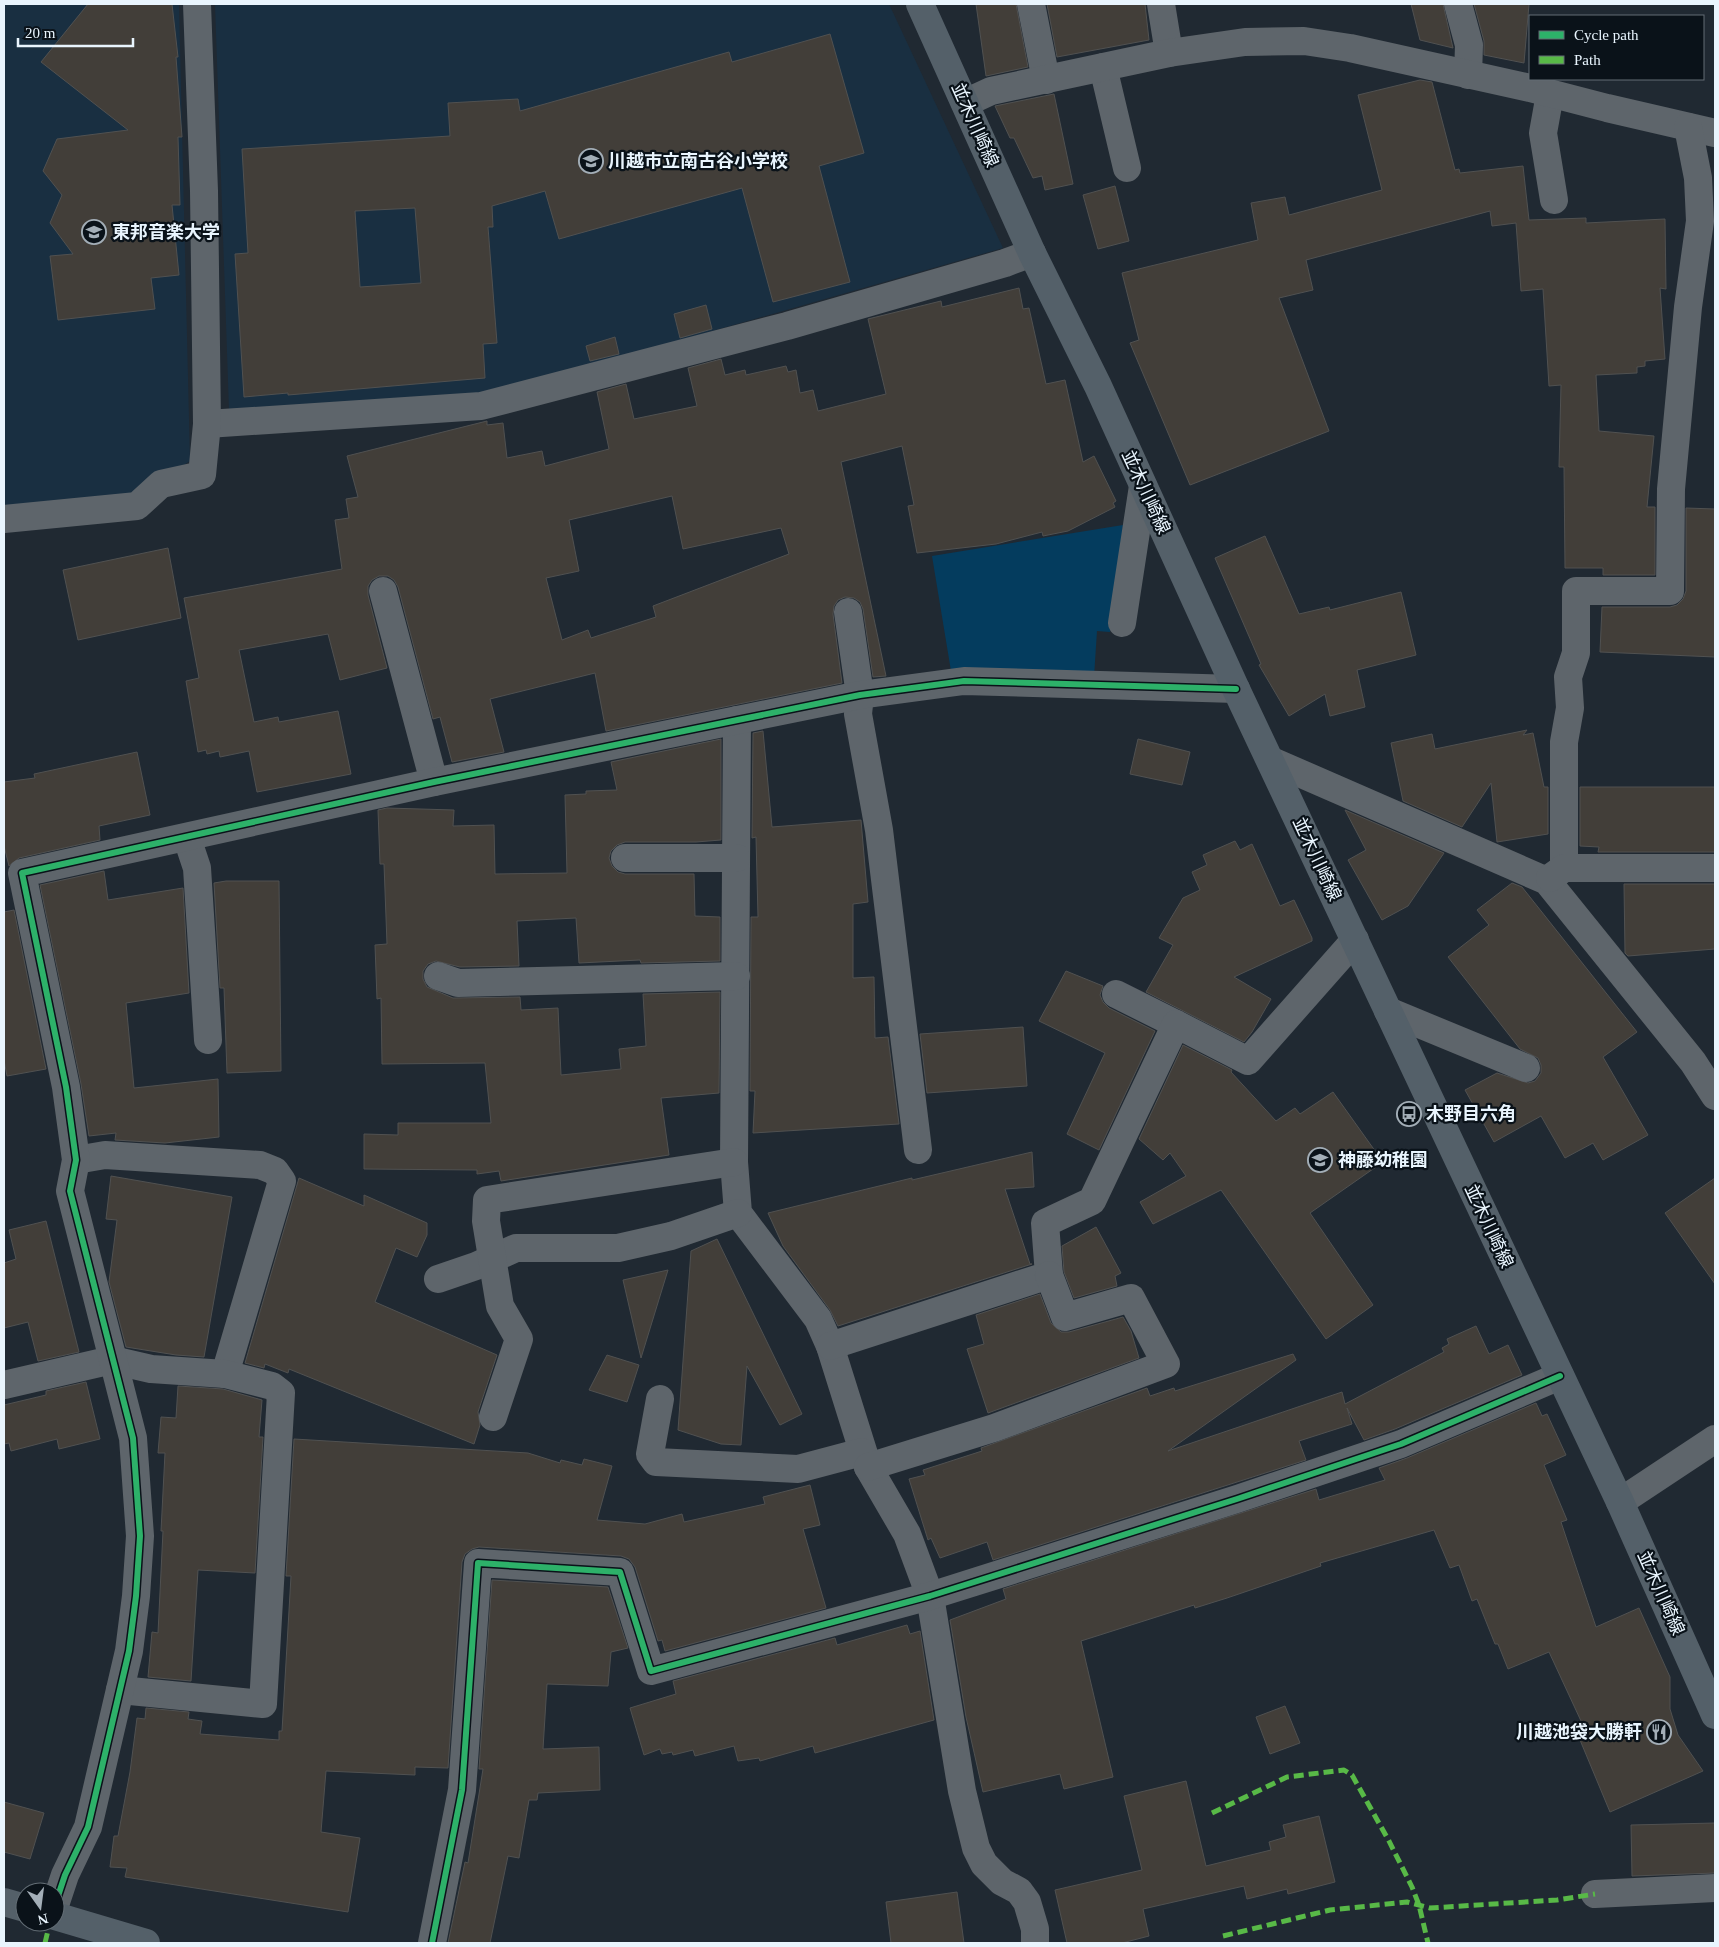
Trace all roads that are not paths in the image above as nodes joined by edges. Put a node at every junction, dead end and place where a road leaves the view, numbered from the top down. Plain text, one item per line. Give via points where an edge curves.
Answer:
1 (196, 4) edge
2 (920, 4) edge
3 (1030, 4) edge
4 (1162, 4) edge
5 (1458, 4) edge
6 (1169, 53) junction
7 (1103, 67) junction
8 (1468, 75) junction
9 (1046, 80) junction
10 (1550, 94) junction
11 (965, 103) junction
12 (1688, 127) junction
13 (1715, 133) edge
14 (1127, 168) dead end
15 (1554, 200) dead end
16 (1032, 253) junction
17 (207, 424) junction
18 (1144, 486) junction
19 (4, 519) edge
20 (383, 591) dead end
21 (848, 612) dead end
22 (1122, 623) dead end
23 (1236, 689) junction
24 (860, 695) junction
25 (737, 720) junction
26 (1272, 761) junction
27 (434, 782) junction
28 (188, 838) junction
29 (625, 858) dead end
30 (736, 858) junction
31 (1715, 868) edge
32 (1555, 874) junction
33 (13, 875) edge
34 (1355, 940) junction
35 (438, 976) dead end
36 (736, 976) junction
37 (1116, 994) dead end
38 (1388, 1011) junction
39 (1176, 1024) junction
40 (208, 1040) dead end
41 (1526, 1068) dead end
42 (1715, 1096) edge
43 (918, 1150) dead end
44 (76, 1160) junction
45 (734, 1162) junction
46 (738, 1213) junction
47 (493, 1260) junction
48 (1049, 1275) junction
49 (438, 1279) dead end
50 (830, 1346) junction
51 (112, 1360) junction
52 (225, 1374) junction
53 (1560, 1376) junction
54 (4, 1384) edge
55 (660, 1399) dead end
56 (493, 1418) dead end
57 (1715, 1439) edge
58 (865, 1460) junction
59 (1620, 1502) junction
60 (930, 1596) junction
61 (120, 1690) junction
62 (1715, 1715) edge
63 (63, 1882) edge
64 (1715, 1888) edge
65 (1594, 1894) dead end
66 (65, 1919) edge
67 (146, 1943) edge
68 (432, 1943) edge
69 (1035, 1943) edge

1 - 17 street via 204,191
2 - 11 main road, 並木川崎線
3 - 9 street
4 - 6 street
5 - 8 street via 1468,45
6 - 7 street
6 - 8 street via 1245,42 1304,41
7 - 9 street
7 - 14 street
8 - 10 street
9 - 11 street via 990,91
10 - 12 street
10 - 15 street via 1543,133
11 - 16 main road, 並木川崎線
12 - 13 street
12 - 32 street via 1698,178 1700,221 1688,307 1671,489 1670,591 1576,591 1576,653 1568,677 1570,708 1564,742
16 - 17 street via 1004,264 797,323 481,406
16 - 18 main road, 並木川崎線
17 - 19 street via 202,475 161,484 137,506
18 - 22 street
18 - 23 main road, 並木川崎線
20 - 27 street
21 - 24 street
23 - 24 street via 964,681
23 - 26 main road, 並木川崎線
24 - 25 street
24 - 43 street via 858,714 879,830
25 - 27 street
25 - 30 street
26 - 32 street
26 - 34 main road, 並木川崎線
27 - 28 street
28 - 33 street
28 - 40 street via 196,868
29 - 30 street
30 - 36 street
31 - 32 street
32 - 42 street
33 - 44 street via 66,1086
34 - 38 main road, 並木川崎線
34 - 39 street via 1248,1061
35 - 36 street via 458,983
36 - 45 street
37 - 39 street
38 - 41 street
38 - 53 main road, 並木川崎線
39 - 48 street via 1092,1201 1045,1223
44 - 51 street via 70,1191
44 - 52 street via 105,1154 260,1165 275,1171 282,1181
45 - 46 street
45 - 47 street via 487,1200 486,1221
46 - 47 street via 671,1236 618,1248 516,1248
46 - 50 street via 818,1319
47 - 49 street
47 - 56 street via 500,1306 519,1339
48 - 50 street
48 - 58 street via 1065,1317 1131,1298 1166,1364 994,1428
50 - 58 street
51 - 52 street via 151,1369
51 - 54 street
51 - 61 street via 133,1438 140,1536 129,1651
52 - 61 street via 272,1386 282,1393 263,1704
53 - 59 main road, 並木川崎線
53 - 60 street via 1401,1444
55 - 58 street via 650,1454 656,1462 798,1469
57 - 59 street
58 - 60 street via 907,1534
59 - 62 main road, 並木川崎線
60 - 68 street via 652,1671 620,1572 478,1563 462,1790
60 - 69 street via 962,1791 976,1848 984,1864 1002,1882 1019,1891 1027,1902 1035,1929
61 - 63 street via 88,1828
64 - 65 street
66 - 67 main road

